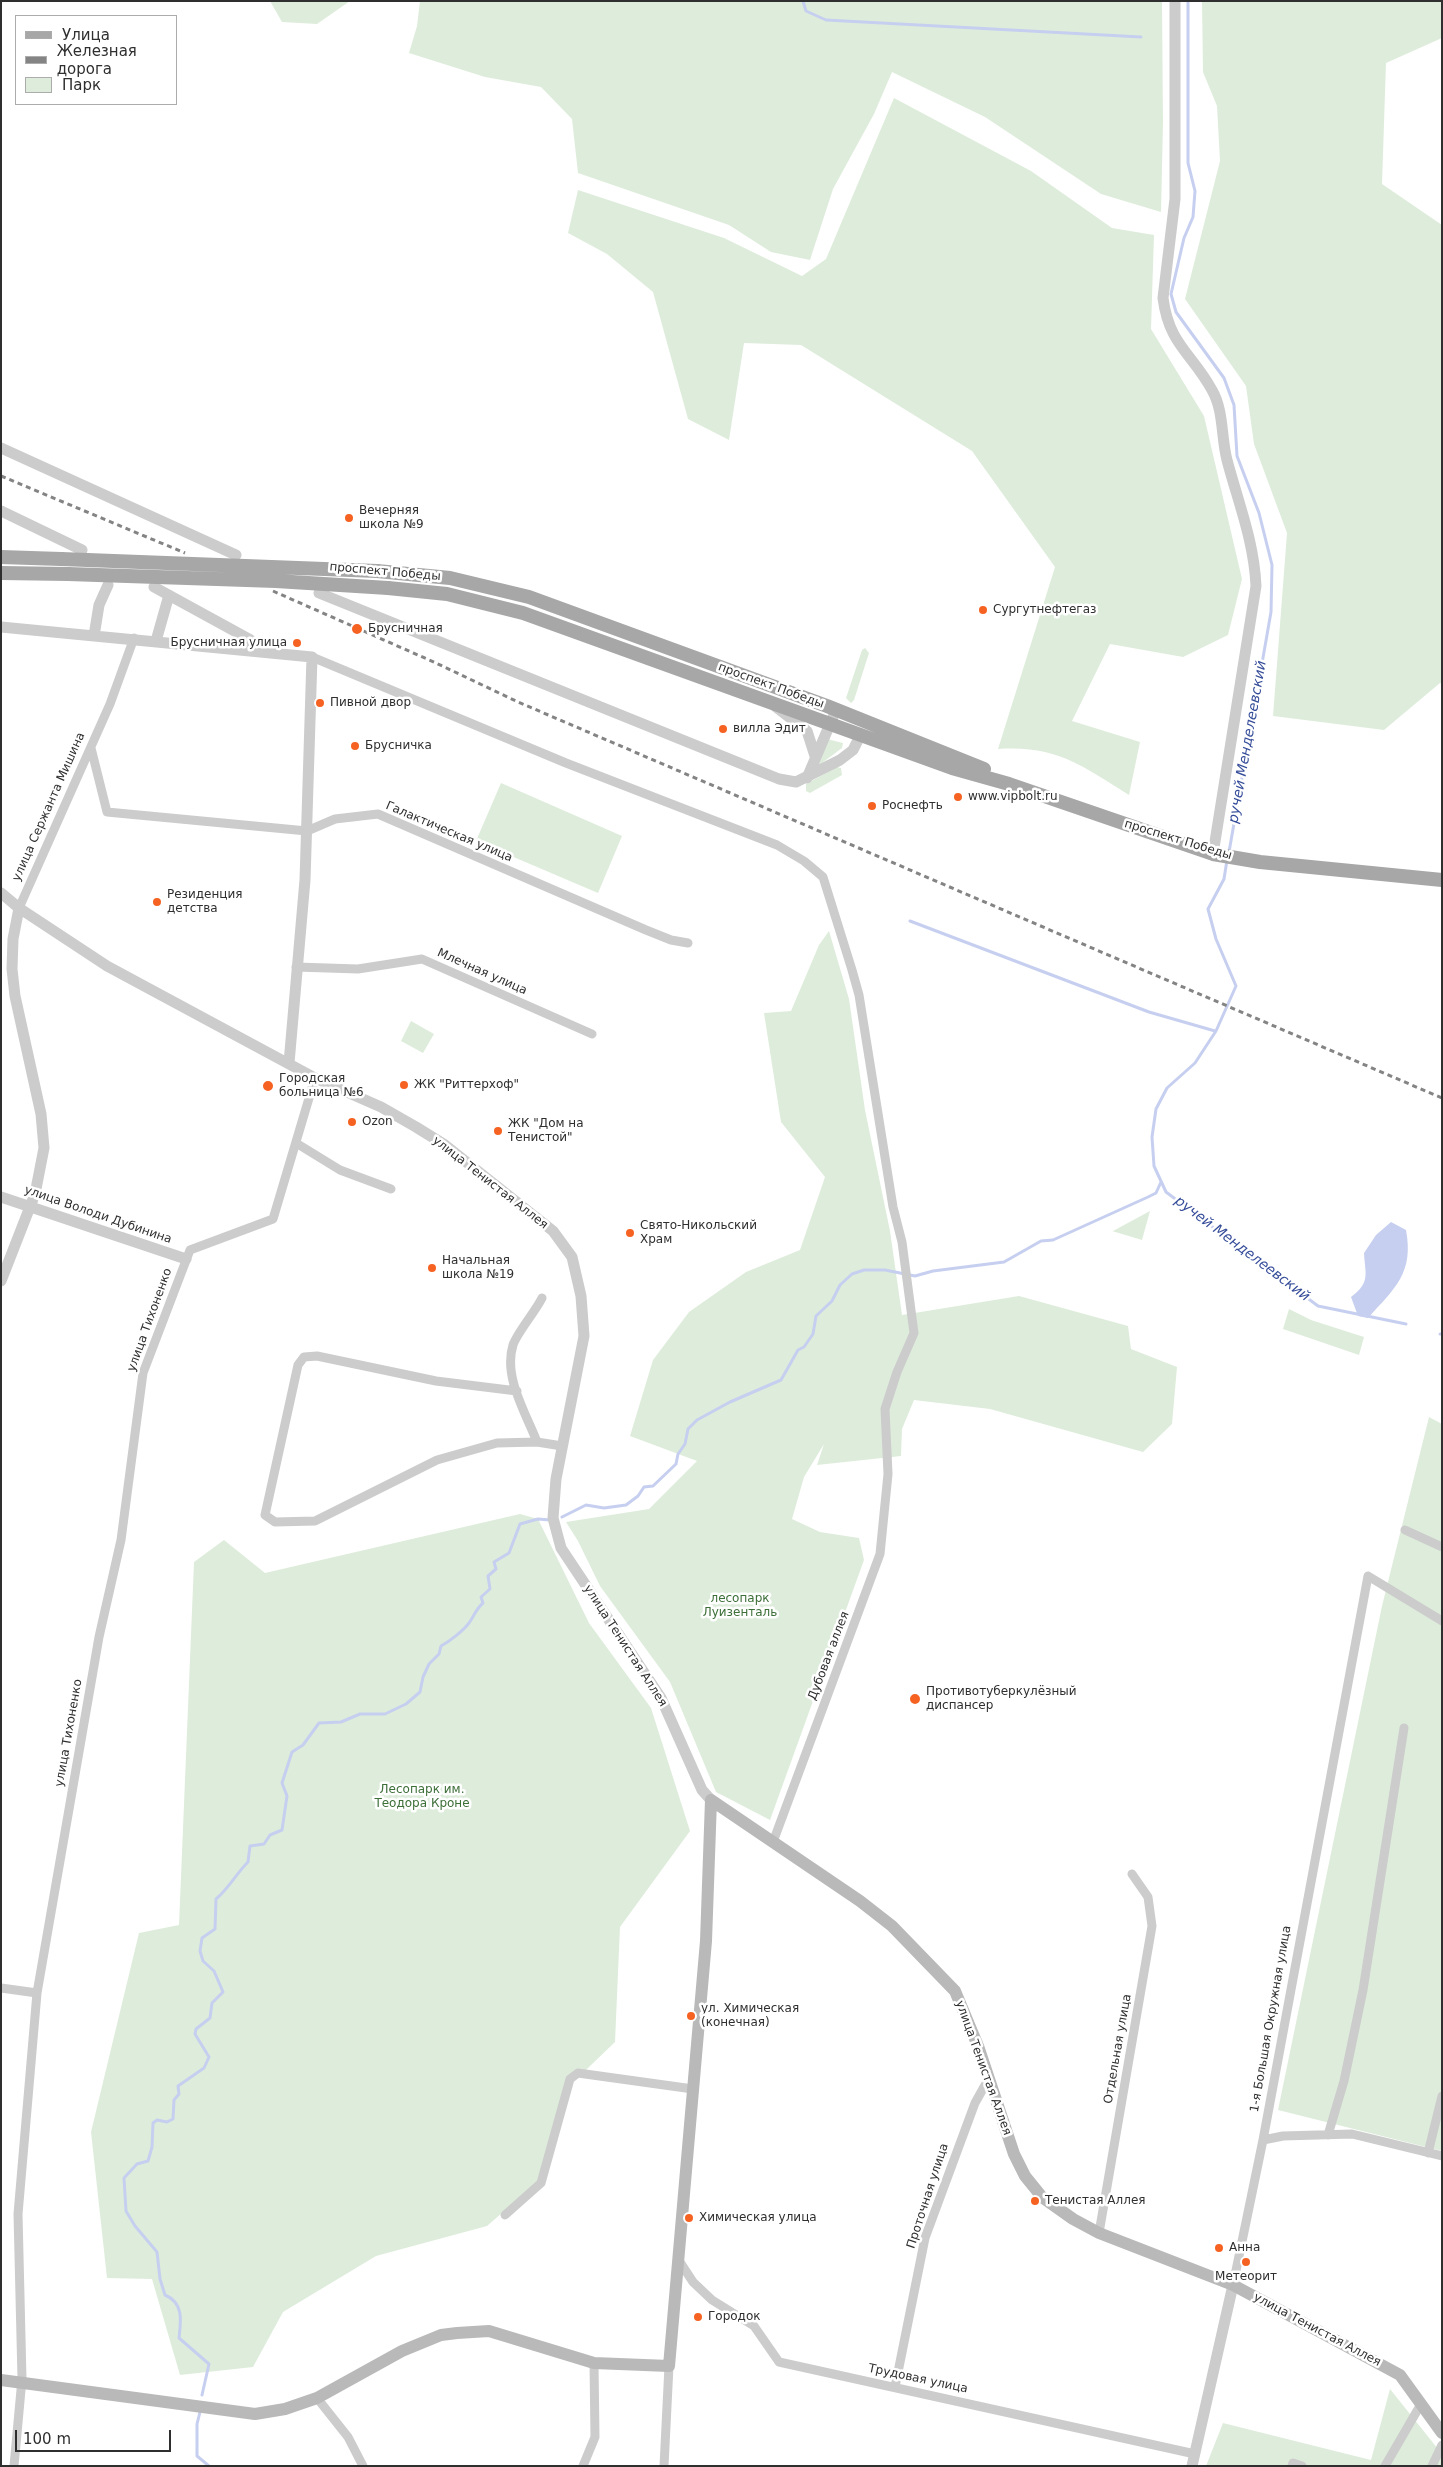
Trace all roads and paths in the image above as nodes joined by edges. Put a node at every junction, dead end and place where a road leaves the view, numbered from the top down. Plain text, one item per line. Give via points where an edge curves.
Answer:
1 (1175, 1) edge
2 (1, 448) edge
3 (1, 511) edge
4 (82, 550) dead end
5 (236, 555) dead end
6 (1, 557) edge
7 (1, 573) edge
8 (108, 585) dead end
9 (154, 587) dead end
10 (319, 593) dead end
11 (169, 595) junction
12 (1, 627) edge
13 (94, 636) junction
14 (134, 638) junction
15 (156, 641) junction
16 (264, 652) junction
17 (312, 657) junction
18 (770, 701) junction
19 (833, 717) junction
20 (861, 734) junction
21 (91, 748) junction
22 (815, 756) junction
23 (807, 778) junction
24 (1009, 784) junction
25 (307, 831) junction
26 (1213, 854) junction
27 (1442, 880) edge
28 (1, 893) edge
29 (19, 908) junction
30 (688, 943) dead end
31 (296, 967) junction
32 (592, 1034) dead end
33 (289, 1063) junction
34 (315, 1078) junction
35 (296, 1143) junction
36 (391, 1189) dead end
37 (1, 1197) edge
38 (30, 1207) junction
39 (186, 1259) junction
40 (1, 1281) edge
41 (542, 1298) dead end
42 (517, 1391) junction
43 (537, 1442) junction
44 (562, 1446) junction
45 (1405, 1530) dead end
46 (1442, 1547) edge
47 (1442, 1621) edge
48 (1404, 1728) dead end
49 (711, 1800) junction
50 (773, 1842) junction
51 (1132, 1874) dead end
52 (1, 1988) edge
53 (37, 1993) junction
54 (989, 2078) junction
55 (693, 2089) junction
56 (1442, 2096) edge
57 (1328, 2135) junction
58 (1263, 2140) junction
59 (1428, 2153) junction
60 (1442, 2156) edge
61 (505, 2215) dead end
62 (1099, 2233) junction
63 (678, 2258) junction
64 (1233, 2285) junction
65 (594, 2364) junction
66 (670, 2366) junction
67 (1, 2380) edge
68 (22, 2384) junction
69 (895, 2387) junction
70 (317, 2398) junction
71 (1421, 2404) junction
72 (1442, 2433) edge
73 (1442, 2445) edge
74 (1194, 2460) edge
75 (14, 2466) edge
76 (363, 2466) edge
77 (583, 2466) edge
78 (664, 2466) edge
79 (1292, 2466) edge
80 (1302, 2466) edge
81 (1385, 2466) edge
82 (1432, 2466) edge

1 - 26 street via 1175,199 1162,298 1169,328 1212,390 1219,408 1227,459 1252,542 1256,573
2 - 5 street
3 - 4 street
6 - 19 main road, проспект Победы, bridge via 377,571 450,578 529,597
7 - 18 main road, проспект Победы, bridge via 276,581 447,594 523,613
8 - 13 street via 99,605
9 - 11 street
10 - 23 street via 779,779 796,782
11 - 15 street
11 - 16 street via 249,639
12 - 13 street
13 - 14 street
14 - 15 street
14 - 21 street, улица Сержанта Мишина
15 - 16 street
16 - 17 street
17 - 25 street
17 - 50 street, Дубовая аллея via 717,824 777,845 823,877 859,995 914,1333 885,1409 888,1474 880,1554
18 - 19 main road, проспект Победы
18 - 22 street via 806,730
19 - 20 main road, проспект Победы
19 - 22 street, проспект Победы
19 - 24 main road, проспект Победы via 991,772
20 - 23 street via 853,750
20 - 24 main road, проспект Победы via 952,768
21 - 25 street, Галактическая улица via 107,812
21 - 29 street, улица Сержанта Мишина
22 - 23 street, проспект Победы
24 - 26 main road, проспект Победы
25 - 30 street, Галактическая улица via 335,819 378,814 671,940
25 - 31 street
26 - 27 main road, проспект Победы
28 - 29 street, улица Тенистая Аллея
29 - 33 street, улица Тенистая Аллея via 106,966
29 - 38 street, улица Сержанта Мишина via 12,939 12,969 15,996 42,1114 44,1148
31 - 32 street, Млечная улица via 358,969 422,959
31 - 33 street
33 - 34 street, улица Тенистая Аллея
34 - 35 street, улица Тихоненко
34 - 44 street, улица Тенистая Аллея via 381,1107 445,1145 553,1231 572,1257 581,1296 584,1336
35 - 36 street via 340,1170
35 - 39 street, улица Тихоненко via 273,1219 190,1250
37 - 38 street, улица Володи Дубинина
38 - 39 street, улица Володи Дубинина
38 - 40 street, улица Сержанта Мишина
39 - 53 street, улица Тихоненко via 142,1373 121,1540 99,1637
41 - 42 street via 513,1344 511,1369
42 - 43 street
42 - 43 street via 436,1381 317,1356 304,1357 298,1365 265,1515 275,1522 315,1521 437,1460 497,1443
43 - 44 street
44 - 49 street, улица Тенистая Аллея via 553,1518 561,1548 661,1698 702,1790
45 - 46 street
47 - 58 street, 1-я Большая Окружная улица via 1368,1576
48 - 57 street via 1363,1990 1344,2081
49 - 50 main road, улица Тенистая Аллея
49 - 55 main road via 706,1941
50 - 54 main road, улица Тенистая Аллея via 892,1926 955,1991
51 - 62 street, Отдельная улица via 1148,1897 1152,1926
52 - 53 street
53 - 68 street, улица Тихоненко via 18,2214
54 - 62 main road, улица Тенистая Аллея via 1014,2154 1025,2176 1042,2197
54 - 69 street, Проточная улица via 975,2103 924,2238
55 - 61 street via 578,2073 573,2075 541,2183
55 - 63 main road
56 - 59 street
57 - 58 street
57 - 59 street via 1352,2134
58 - 64 street, 1-я Большая Окружная улица
59 - 60 street
62 - 64 main road, улица Тенистая Аллея
63 - 66 main road
63 - 69 street, Трудовая улица via 693,2282 712,2300 754,2326 779,2362
64 - 71 main road, улица Тенистая Аллея via 1400,2375
64 - 74 street, 1-я Большая Окружная улица
65 - 66 main road
65 - 70 main road via 490,2331 457,2333 402,2351
65 - 77 street via 594,2437
66 - 78 street
67 - 68 main road
68 - 70 main road via 256,2414 285,2409
68 - 75 street, улица Тихоненко
69 - 74 street, Трудовая улица
70 - 76 street via 348,2437
71 - 72 main road, улица Тенистая Аллея
71 - 81 street
73 - 82 street
79 - 80 street via 1293,2463

